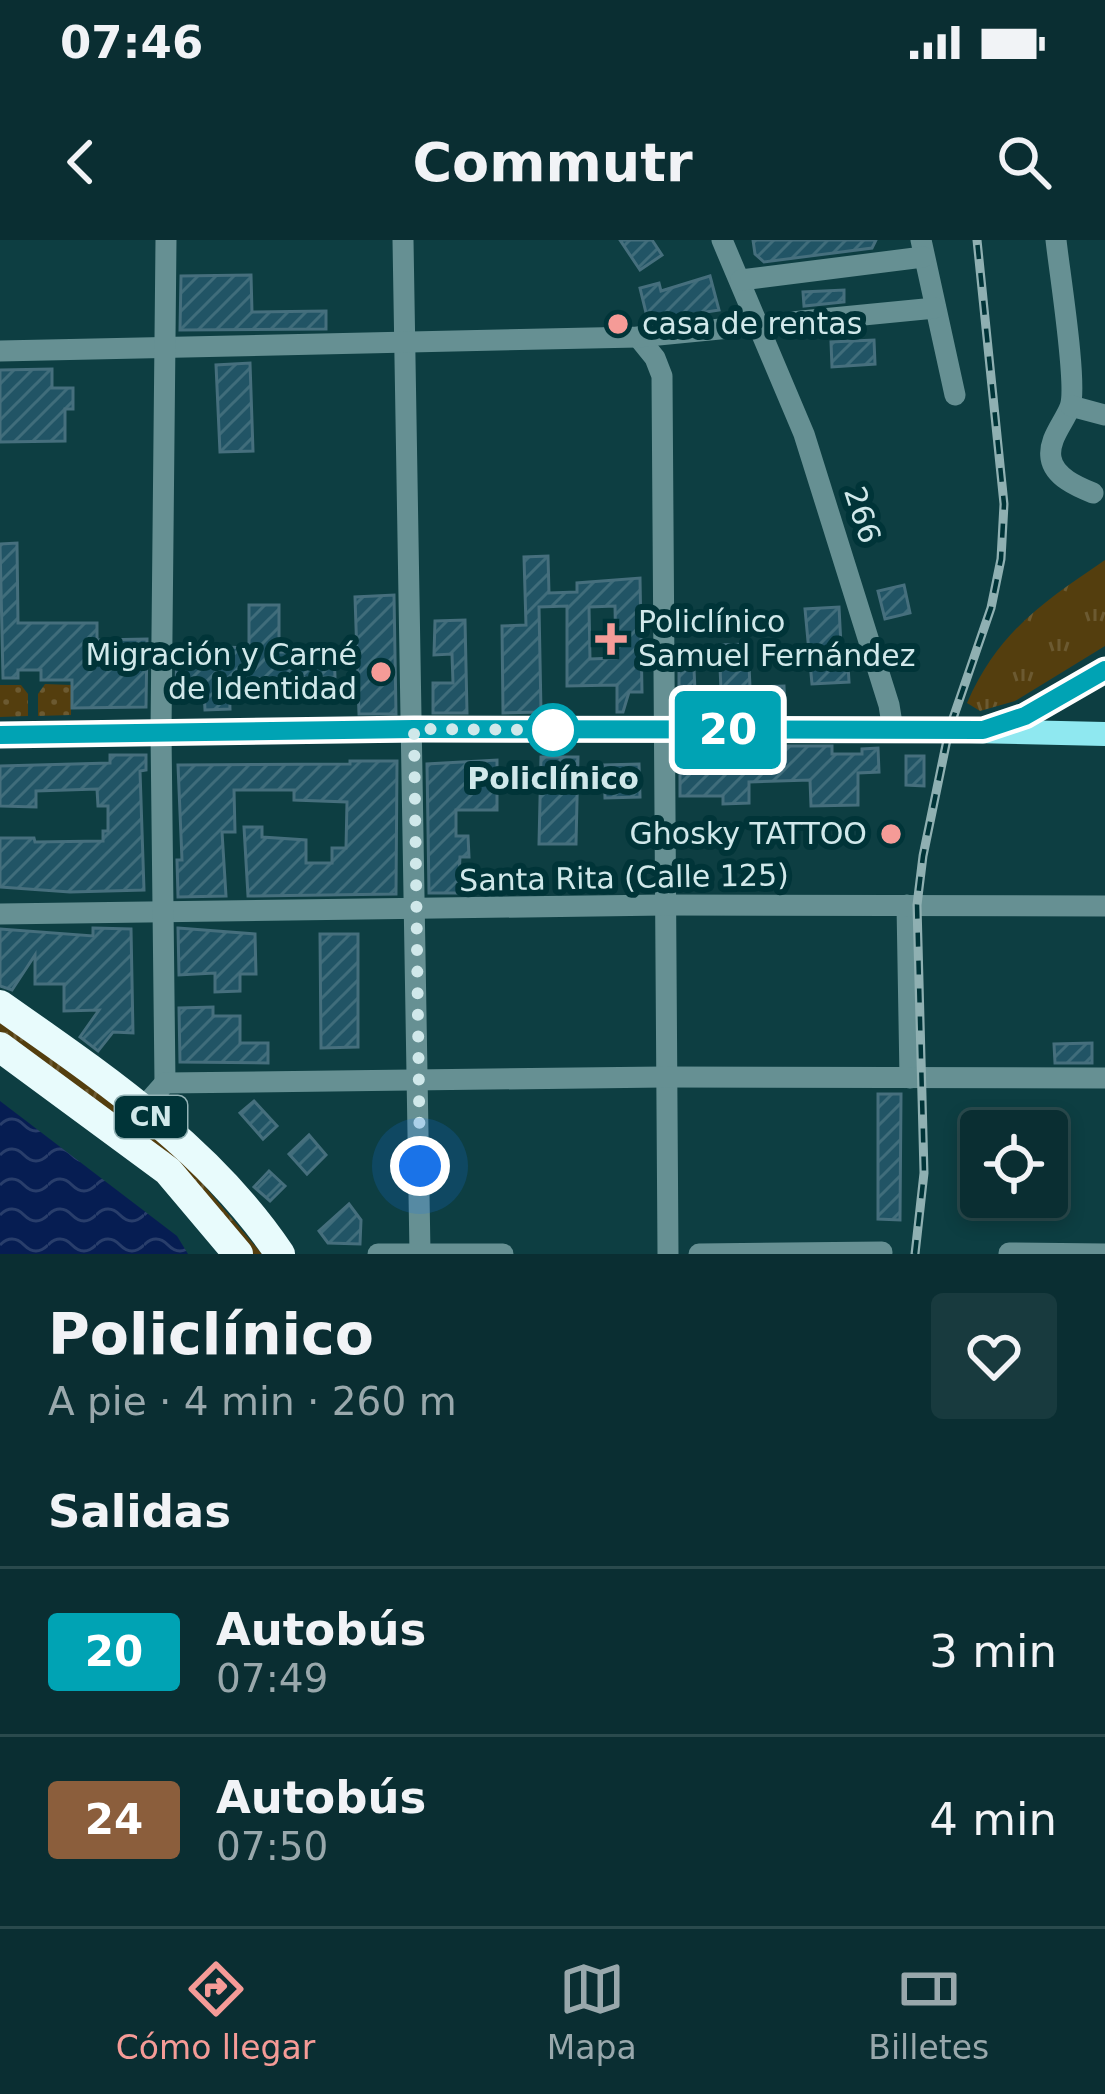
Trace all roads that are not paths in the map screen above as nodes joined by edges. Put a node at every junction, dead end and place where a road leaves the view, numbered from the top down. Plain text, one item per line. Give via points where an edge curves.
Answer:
1 (166, 240) edge
2 (403, 240) edge
3 (722, 240) edge
4 (1056, 240) edge
5 (922, 248) edge
6 (741, 280) junction
7 (935, 308) junction
8 (760, 323) junction
9 (638, 338) junction
10 (404, 341) junction
11 (165, 346) junction
12 (0, 351) edge
13 (955, 395) dead end
14 (1071, 406) junction
15 (1105, 415) edge
16 (1101, 496) edge
17 (1105, 670) edge
18 (414, 729) junction
19 (893, 730) junction
20 (983, 730) junction
21 (666, 731) junction
22 (161, 732) junction
23 (1105, 734) edge
24 (0, 735) edge
25 (665, 905) junction
26 (907, 905) junction
27 (1105, 906) edge
28 (415, 911) junction
29 (164, 913) junction
30 (0, 914) edge
31 (0, 1004) edge
32 (0, 1046) edge
33 (664, 1077) junction
34 (910, 1078) junction
35 (1105, 1078) edge
36 (419, 1079) junction
37 (165, 1083) junction
38 (142, 1109) junction
39 (882, 1252) edge
40 (420, 1253) edge
41 (1009, 1253) edge
42 (238, 1254) edge
43 (280, 1254) edge
44 (378, 1254) edge
45 (503, 1254) edge
46 (668, 1254) edge
47 (699, 1254) edge
48 (1105, 1254) edge

1 - 11 street
2 - 10 street
3 - 6 street, 266
4 - 14 street
5 - 6 street
5 - 7 street
6 - 8 street, 266
7 - 8 street
7 - 13 street
8 - 9 street
8 - 19 street, 266 via 842,549
9 - 10 street
9 - 21 street via 662,376
10 - 11 street
10 - 18 street
11 - 12 street
11 - 22 street
14 - 15 street
14 - 16 street via 1051,457 1073,484
17 - 20 main road
18 - 21 main road
18 - 22 main road
18 - 28 street
19 - 20 main road
19 - 21 main road
20 - 23 main road
21 - 25 street
22 - 24 main road
22 - 29 street
25 - 26 street, Santa Rita (Calle 125)
25 - 28 street, Santa Rita (Calle 125)
25 - 33 street
26 - 27 street, Santa Rita (Calle 125)
26 - 34 street
28 - 29 street, Santa Rita (Calle 125)
28 - 36 street
29 - 30 street, Santa Rita (Calle 125)
29 - 37 street
31 - 38 highway, CN
32 - 42 highway, CN via 168,1171
33 - 34 street
33 - 36 street
33 - 46 street
34 - 35 street
36 - 37 street
36 - 40 street
37 - 38 street
38 - 43 highway, CN
39 - 47 street
40 - 44 street
40 - 45 street
41 - 48 street

